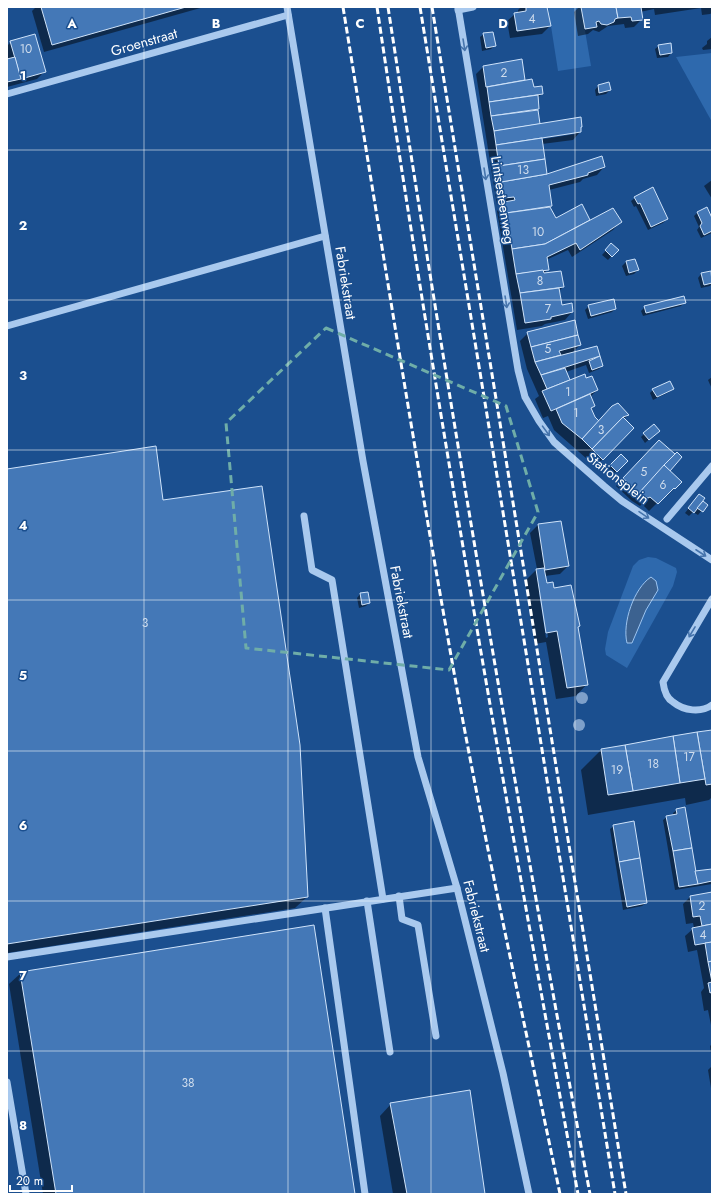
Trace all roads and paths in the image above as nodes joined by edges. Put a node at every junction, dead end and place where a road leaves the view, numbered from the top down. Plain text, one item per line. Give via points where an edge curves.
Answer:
1 (287, 7) edge
2 (474, 7) edge
3 (458, 8) edge
4 (288, 15) junction
5 (7, 94) edge
6 (325, 236) junction
7 (7, 326) edge
8 (525, 397) joint
9 (712, 466) edge
10 (304, 516) dead end
11 (667, 519) dead end
12 (712, 560) edge
13 (712, 599) edge
14 (712, 705) edge
15 (457, 888) junction
16 (399, 896) junction
17 (382, 899) junction
18 (366, 901) junction
19 (325, 908) junction
20 (7, 958) edge
21 (436, 1036) dead end
22 (390, 1052) dead end
23 (7, 1082) edge
24 (26, 1194) edge
25 (365, 1194) edge
26 (529, 1194) edge

1 - 4 street, Fabriekstraat
2 - 3 street
3 -> 8 street, Lintsesteenweg via 518,370
4 - 5 street, Groenstraat
4 - 6 street, Fabriekstraat
6 - 7 street
6 - 15 street, Fabriekstraat via 363,461 418,757
8 -> 12 street, Stationsplein via 554,442 604,486
9 - 11 street
10 - 17 street via 312,570 332,580
13 -> 14 street via 663,682 665,693 672,702 688,710 706,709
15 - 16 street
15 - 26 street, Fabriekstraat via 503,1073
16 - 17 street
16 - 21 street via 402,918 418,925
17 - 18 street
18 - 19 street
18 - 22 street
19 - 20 street
19 - 25 street
23 - 24 street

